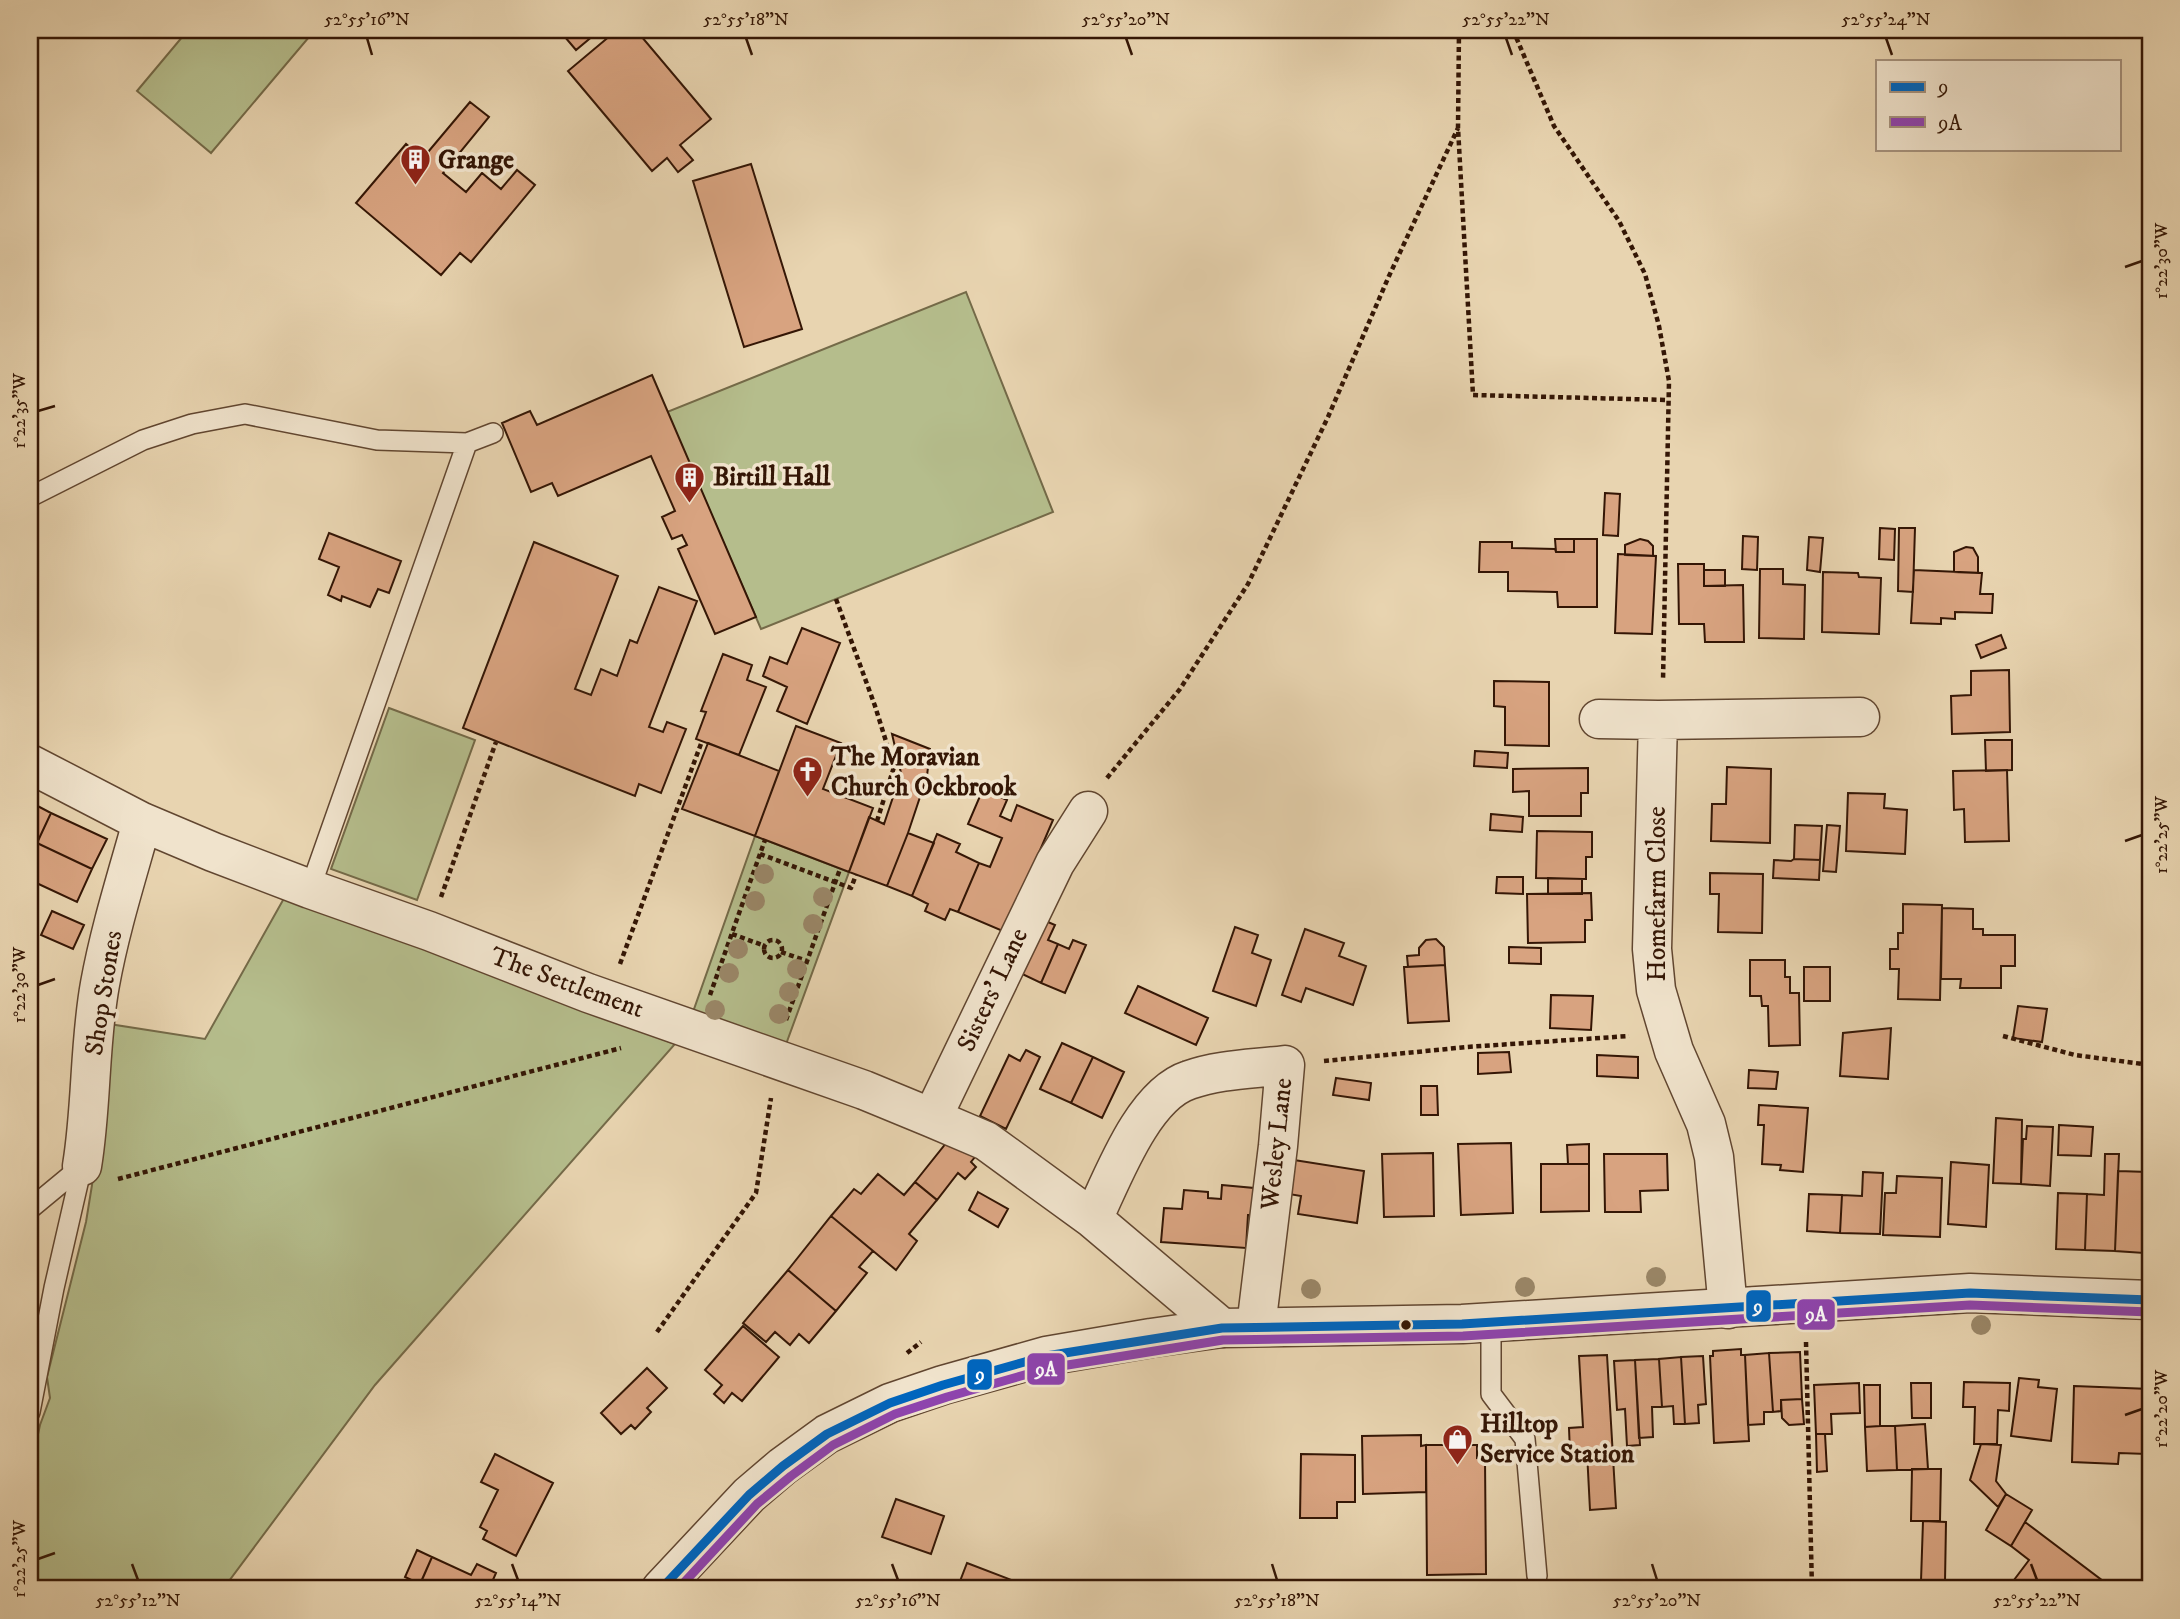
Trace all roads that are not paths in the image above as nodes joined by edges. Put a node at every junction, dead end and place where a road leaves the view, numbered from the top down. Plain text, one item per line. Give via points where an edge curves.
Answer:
1 (494, 433) dead end
2 (467, 443) junction
3 (30, 497) edge
4 (1860, 717) dead end
5 (1599, 719) dead end
6 (1658, 720) junction
7 (30, 764) edge
8 (1087, 812) road end
9 (142, 822) junction
10 (310, 889) junction
11 (932, 1118) junction
12 (79, 1178) junction
13 (30, 1209) edge
14 (1093, 1219) junction
15 (2150, 1300) edge
16 (1728, 1309) junction
17 (1491, 1322) junction
18 (1239, 1328) junction
19 (30, 1412) edge
20 (1537, 1576) dead end
21 (661, 1589) edge

1 - 2 lane
2 - 3 lane via 377,440 245,414 143,440
2 - 10 lane
4 - 6 street
5 - 6 street
6 - 16 street, Homefarm Close via 1652,948 1656,990 1714,1157
7 - 9 street, The Settlement
8 - 11 street, Sisters' Lane via 1070,867
9 - 10 street, The Settlement
9 - 12 street, Shop Stones via 100,985 88,1133
10 - 11 street, The Settlement
11 - 14 street, The Settlement via 986,1142
12 - 13 lane
12 - 19 lane, Shop Stones
14 - 18 street
14 - 18 street, Wesley Lane via 1139,1128 1164,1094 1188,1080 1286,1065 1279,1146
15 - 16 street via 1970,1293
16 - 17 street
17 - 18 street
17 - 20 lane via 1491,1395 1525,1439
18 - 21 street via 1046,1356 890,1403 827,1433 783,1466 749,1495

